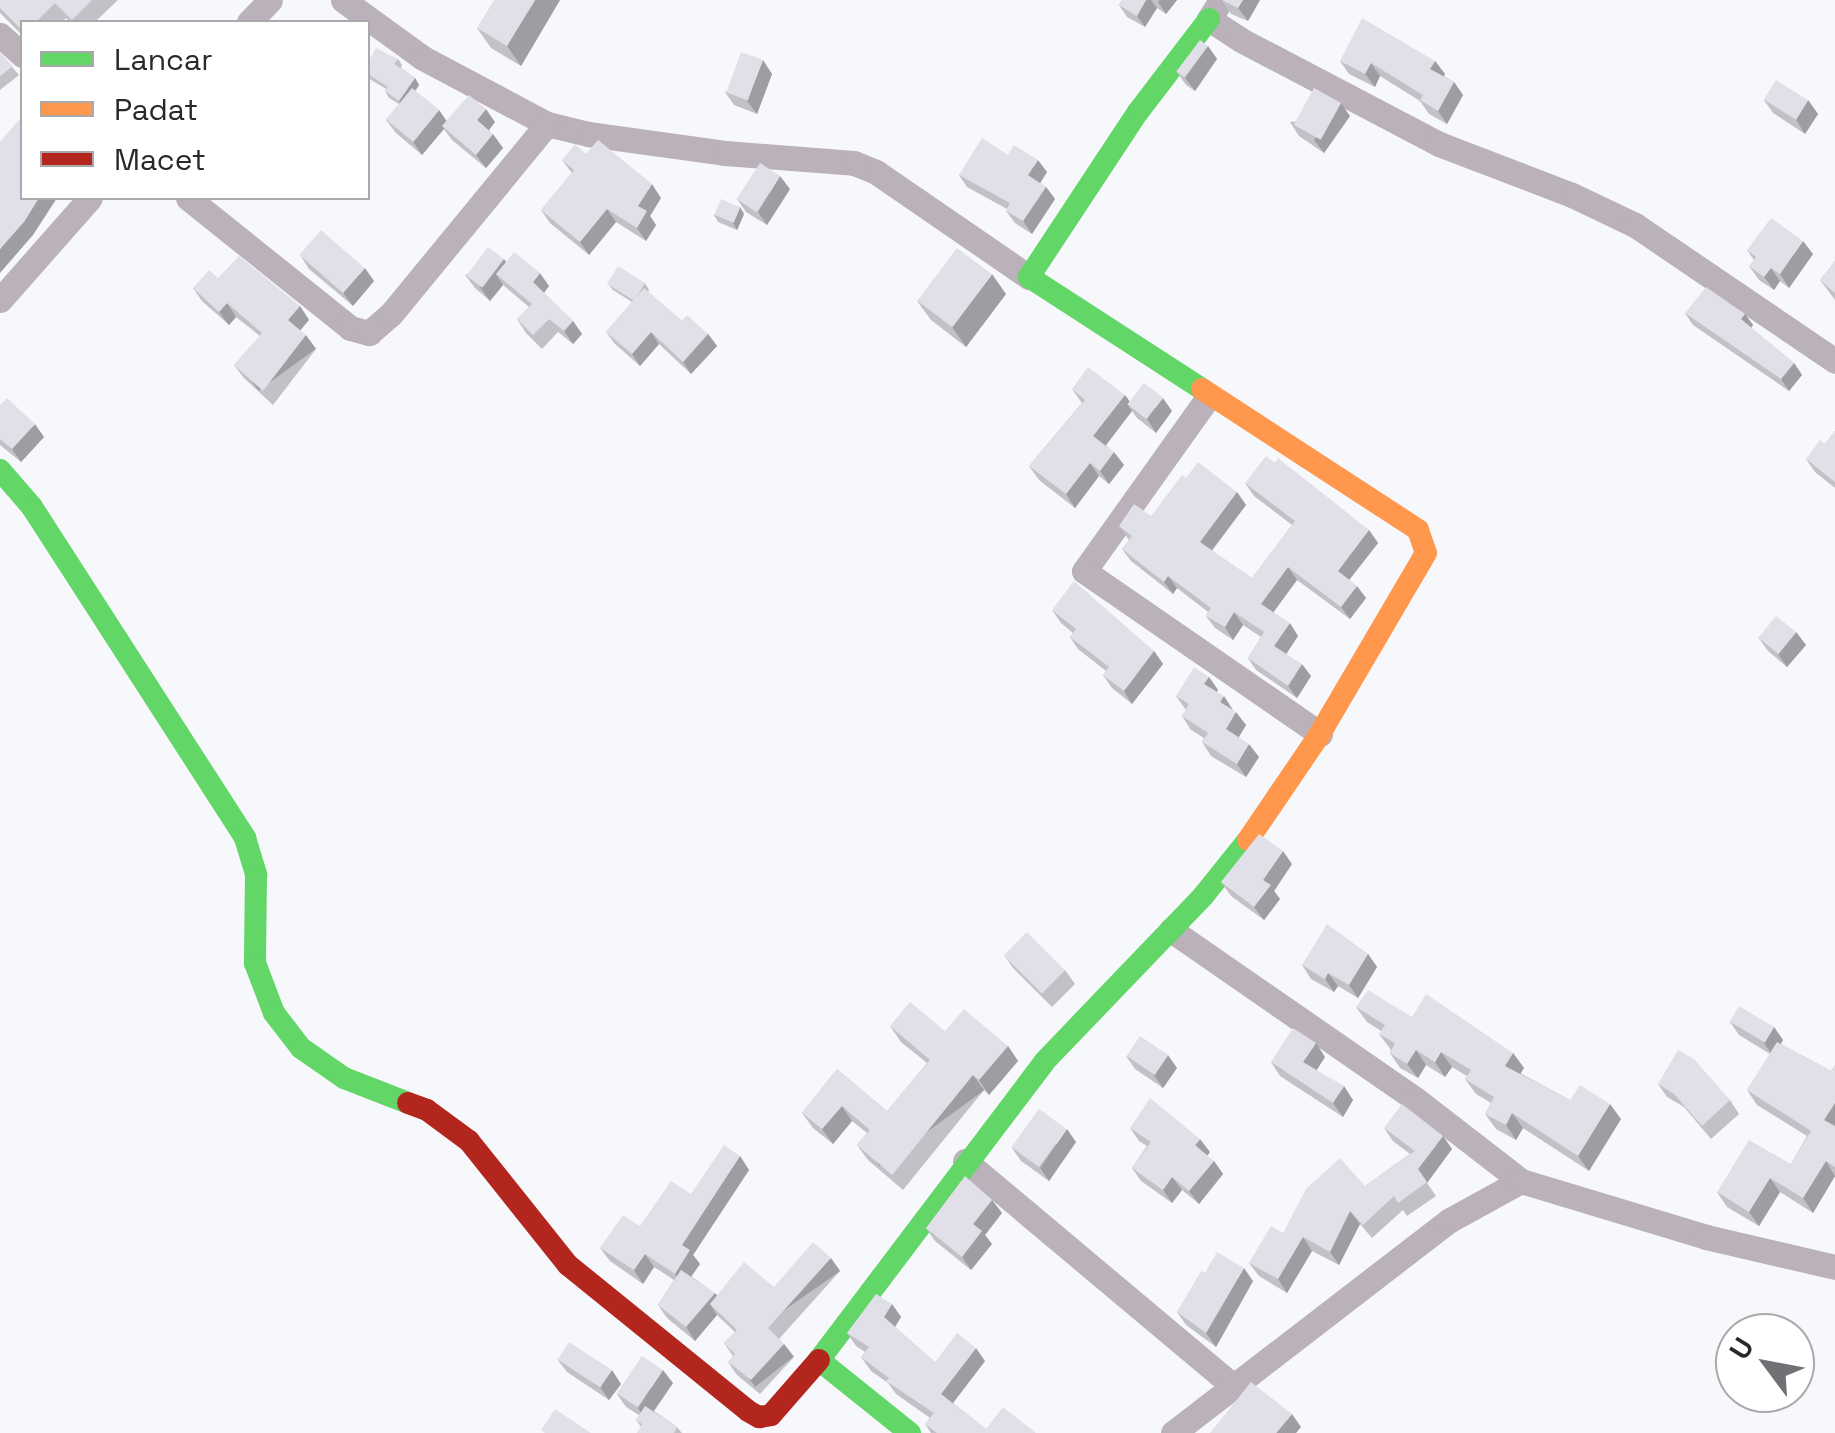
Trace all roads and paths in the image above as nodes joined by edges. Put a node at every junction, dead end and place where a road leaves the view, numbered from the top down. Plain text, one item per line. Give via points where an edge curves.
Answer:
1 (270, 0) edge
2 (343, 0) edge
3 (1215, 9) edge
4 (251, 20) edge
5 (0, 34) edge
6 (20, 53) edge
7 (547, 124) junction
8 (88, 200) edge
9 (190, 200) edge
10 (1029, 276) junction
11 (0, 300) edge
12 (1835, 361) edge
13 (1209, 396) junction
14 (0, 470) edge
15 (1320, 734) junction
16 (1171, 930) junction
17 (966, 1160) junction
18 (1521, 1181) junction
19 (1835, 1268) edge
20 (819, 1360) junction
21 (1232, 1384) junction
22 (910, 1433) edge
23 (1172, 1433) edge

1 - 4 street
2 - 7 street via 423,58
3 - 10 street
3 - 12 street via 1369,110 1635,225
5 - 6 street
7 - 9 street via 369,333 350,328
7 - 10 street via 705,150 854,163
8 - 11 street
10 - 13 street
13 - 15 street via 1418,530 1425,542 1422,566
13 - 15 street via 1084,571
14 - 20 street via 32,507 245,838 256,874 256,963 274,1013 301,1048 344,1078 427,1110 469,1141 568,1265 748,1411 771,1416
15 - 16 street via 1242,848
16 - 17 street via 1095,1004
16 - 18 street
17 - 20 street
17 - 21 street
18 - 19 street
18 - 21 street via 1450,1220
20 - 22 street
21 - 23 street

